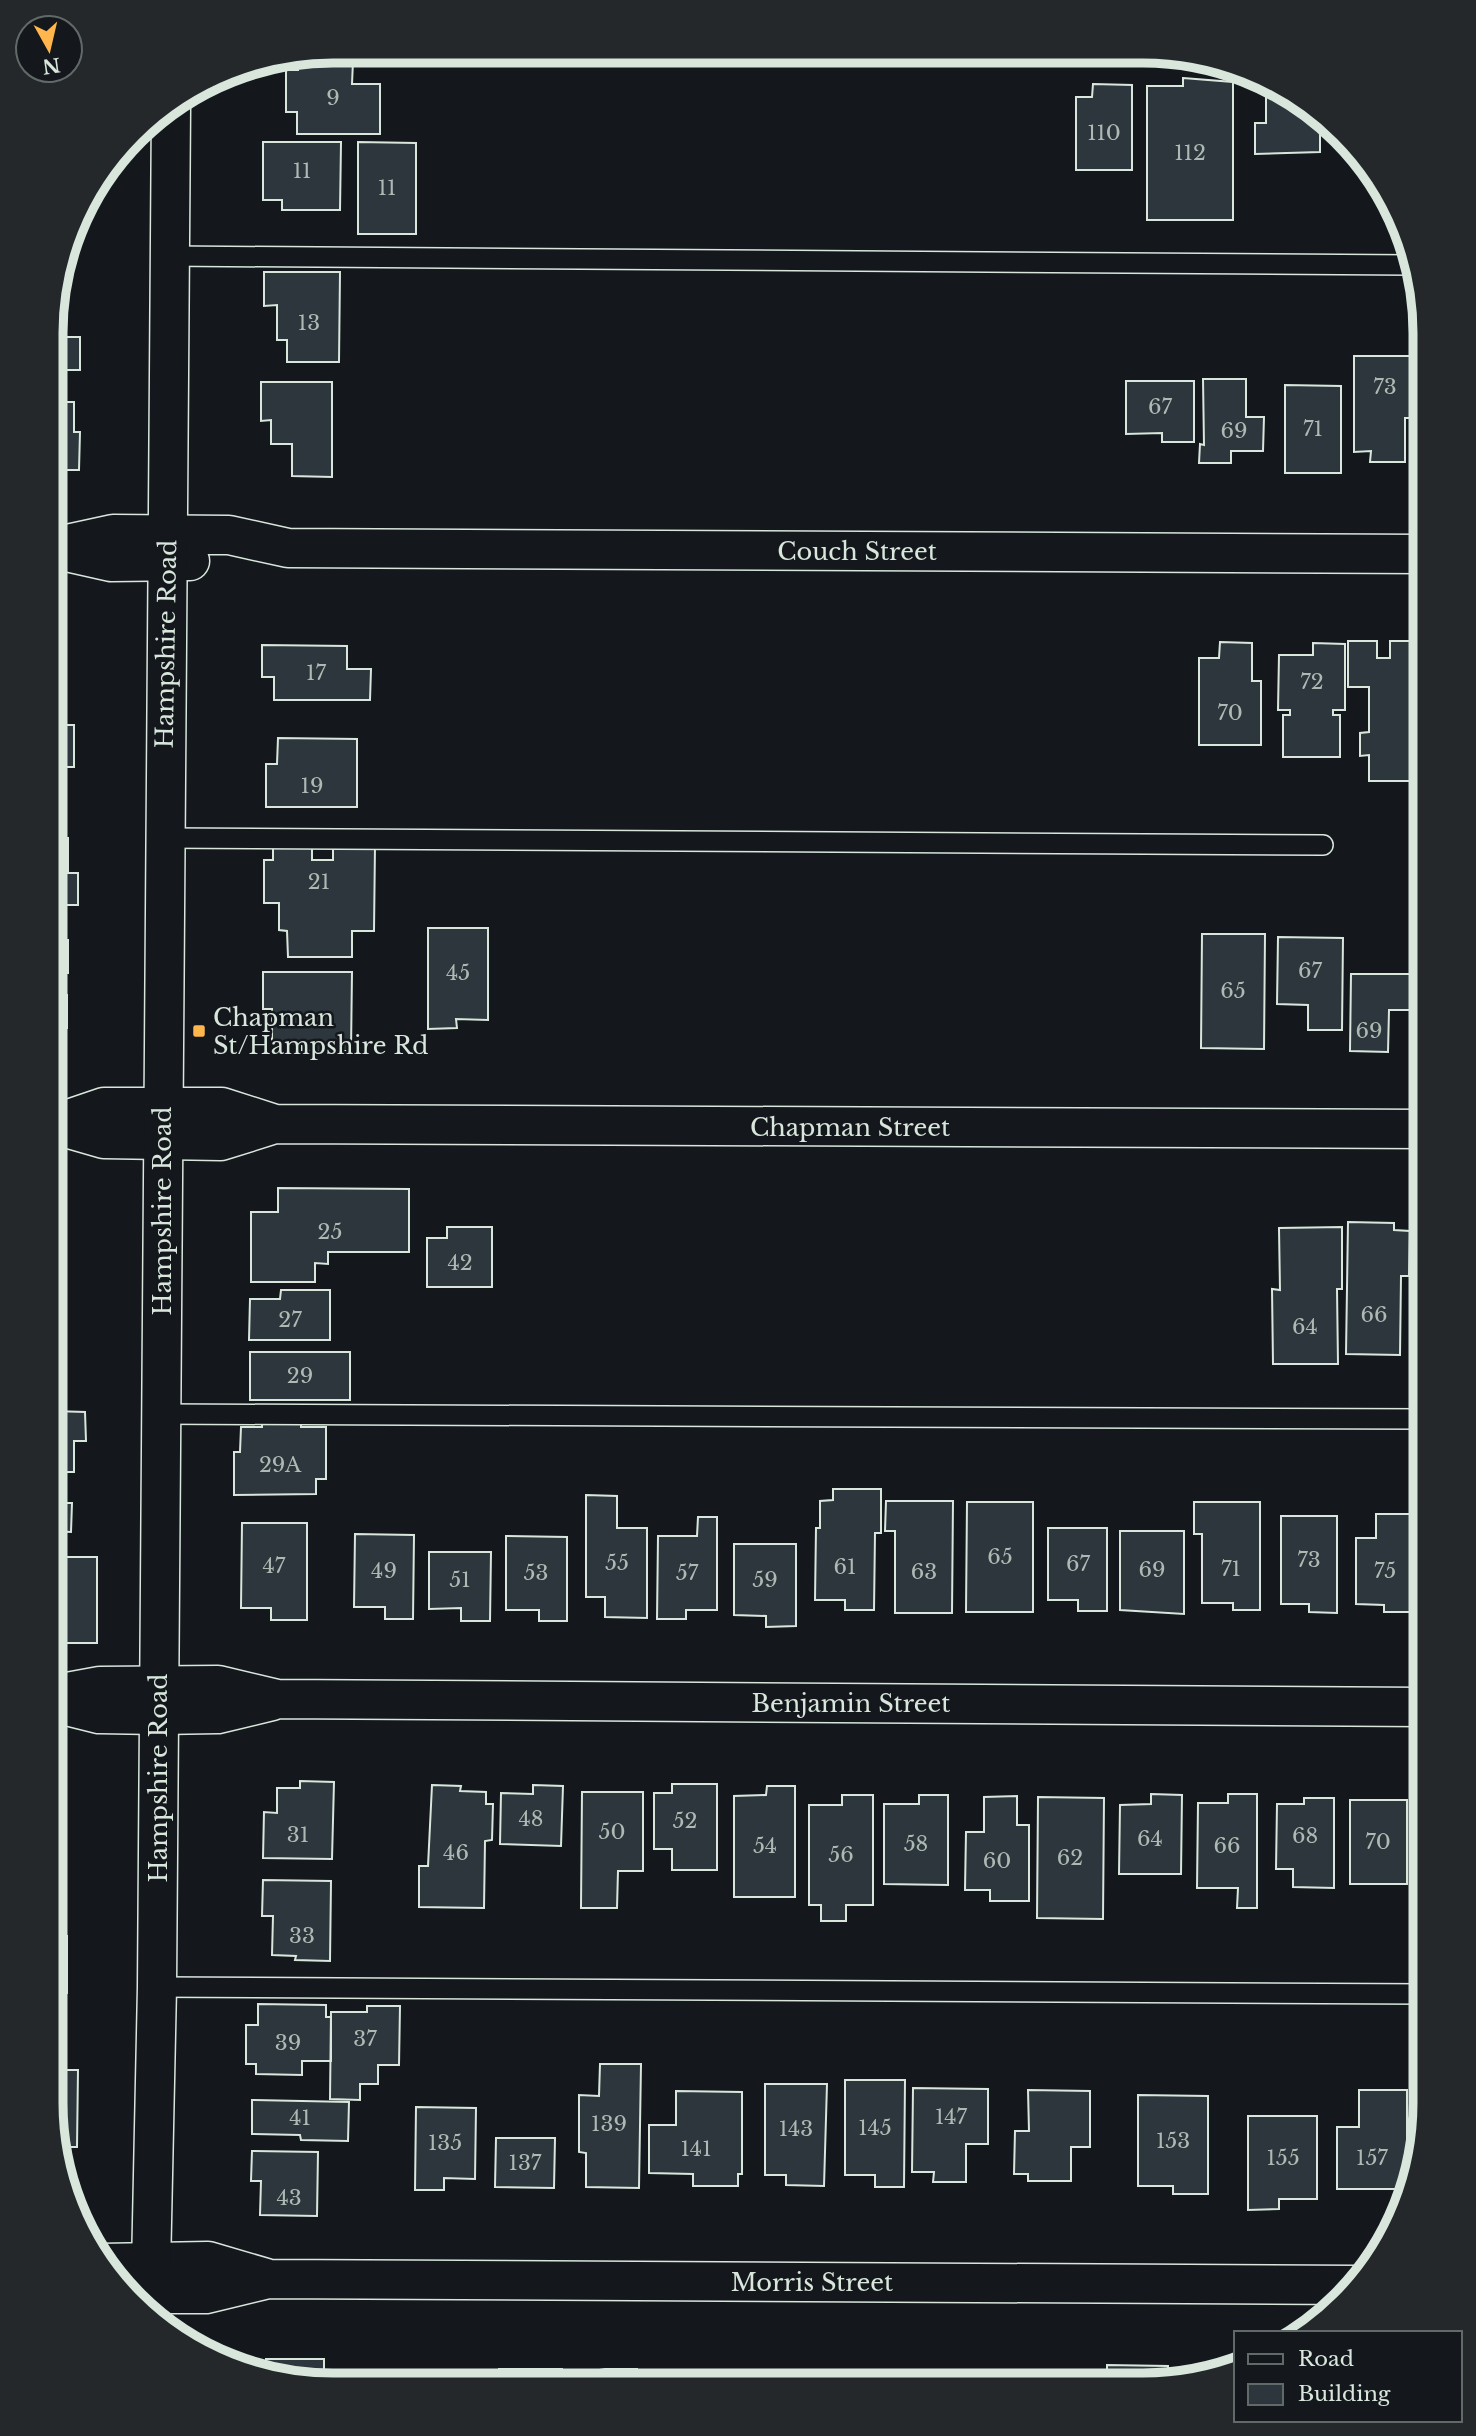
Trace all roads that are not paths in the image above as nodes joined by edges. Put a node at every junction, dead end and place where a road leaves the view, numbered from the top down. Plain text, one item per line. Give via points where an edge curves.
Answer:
1 (171, 118) edge
2 (169, 256) junction
3 (1404, 265) edge
4 (168, 548) junction
5 (63, 550) edge
6 (1413, 554) edge
7 (164, 838) junction
8 (1323, 845) dead end
9 (162, 1124) junction
10 (63, 1127) edge
11 (1413, 1129) edge
12 (160, 1415) junction
13 (1413, 1419) edge
14 (63, 1693) edge
15 (159, 1700) junction
16 (63, 1705) edge
17 (1413, 1707) edge
18 (157, 1987) junction
19 (1413, 1994) edge
20 (1342, 2285) edge
21 (145, 2291) edge

1 - 2 street, Hampshire Road
2 - 3 lane
2 - 4 street, Hampshire Road
4 - 5 street, Couch Street via 111,562
4 - 6 street, Couch Street via 229,561 289,548
4 - 7 street, Hampshire Road
7 - 8 lane
7 - 9 street, Hampshire Road
9 - 10 street, Chapman Street via 104,1139
9 - 11 street, Chapman Street via 221,1141 275,1124
9 - 12 street, Hampshire Road
12 - 13 lane
12 - 15 street, Hampshire Road
14 - 15 street, Benjamin Street via 100,1686
15 - 16 street, Benjamin Street via 99,1714
15 - 17 street, Benjamin Street via 218,1714 278,1699
15 - 18 street, Hampshire Road
18 - 19 lane
18 - 21 street, Hampshire Road
20 - 21 street, Morris Street via 268,2279 208,2261

